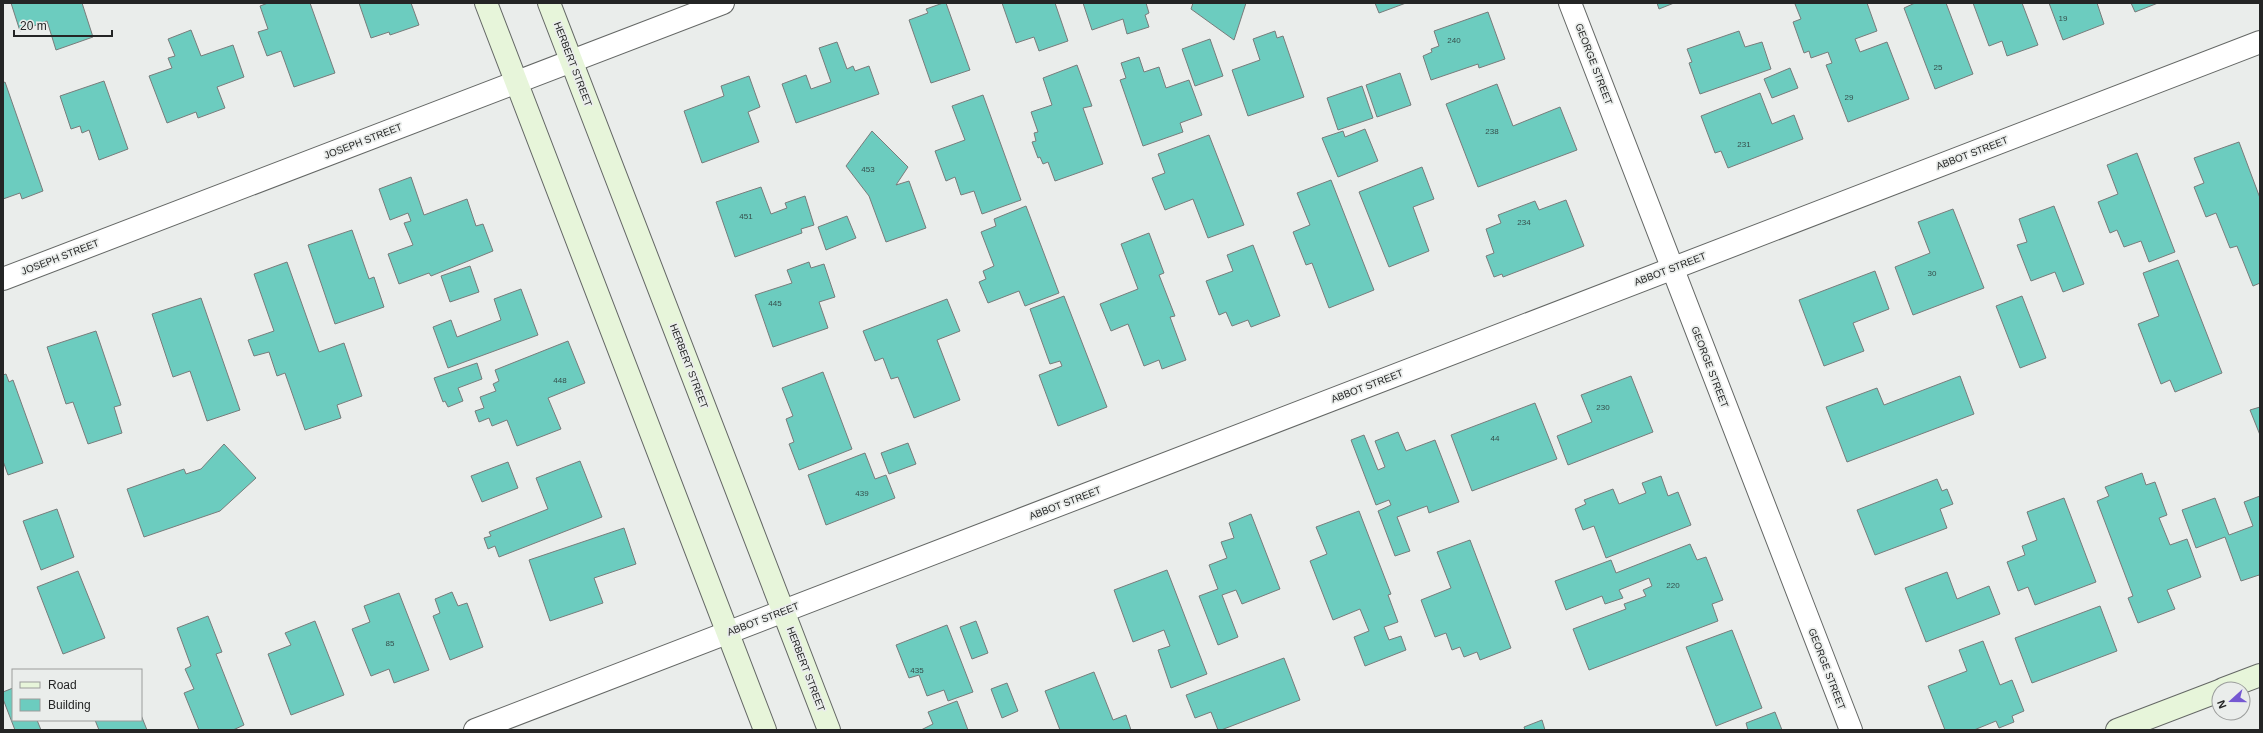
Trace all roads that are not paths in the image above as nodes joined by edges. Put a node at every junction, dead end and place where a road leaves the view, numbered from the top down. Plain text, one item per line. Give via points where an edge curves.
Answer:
1 (486, 3) edge
2 (549, 3) edge
3 (723, 3) edge
4 (1570, 3) edge
5 (2260, 42) edge
6 (572, 62) junction
7 (516, 82) junction
8 (1672, 268) junction
9 (3, 279) edge
10 (784, 611) junction
11 (727, 633) junction
12 (2260, 675) edge
13 (2244, 681) edge
14 (2211, 694) edge
15 (475, 730) edge
16 (765, 730) edge
17 (829, 730) edge
18 (1851, 730) edge
19 (2117, 730) edge

1 - 7 street
2 - 6 street, HERBERT STREET
3 - 6 street, JOSEPH STREET
4 - 8 street, GEORGE STREET
5 - 8 street, ABBOT STREET
6 - 7 street, JOSEPH STREET
6 - 10 street, HERBERT STREET
7 - 9 street, JOSEPH STREET
7 - 11 street
8 - 10 street, ABBOT STREET
8 - 18 street, GEORGE STREET
10 - 11 street, ABBOT STREET
10 - 17 street, HERBERT STREET
11 - 15 street, ABBOT STREET
11 - 16 street
12 - 13 street
14 - 19 street

